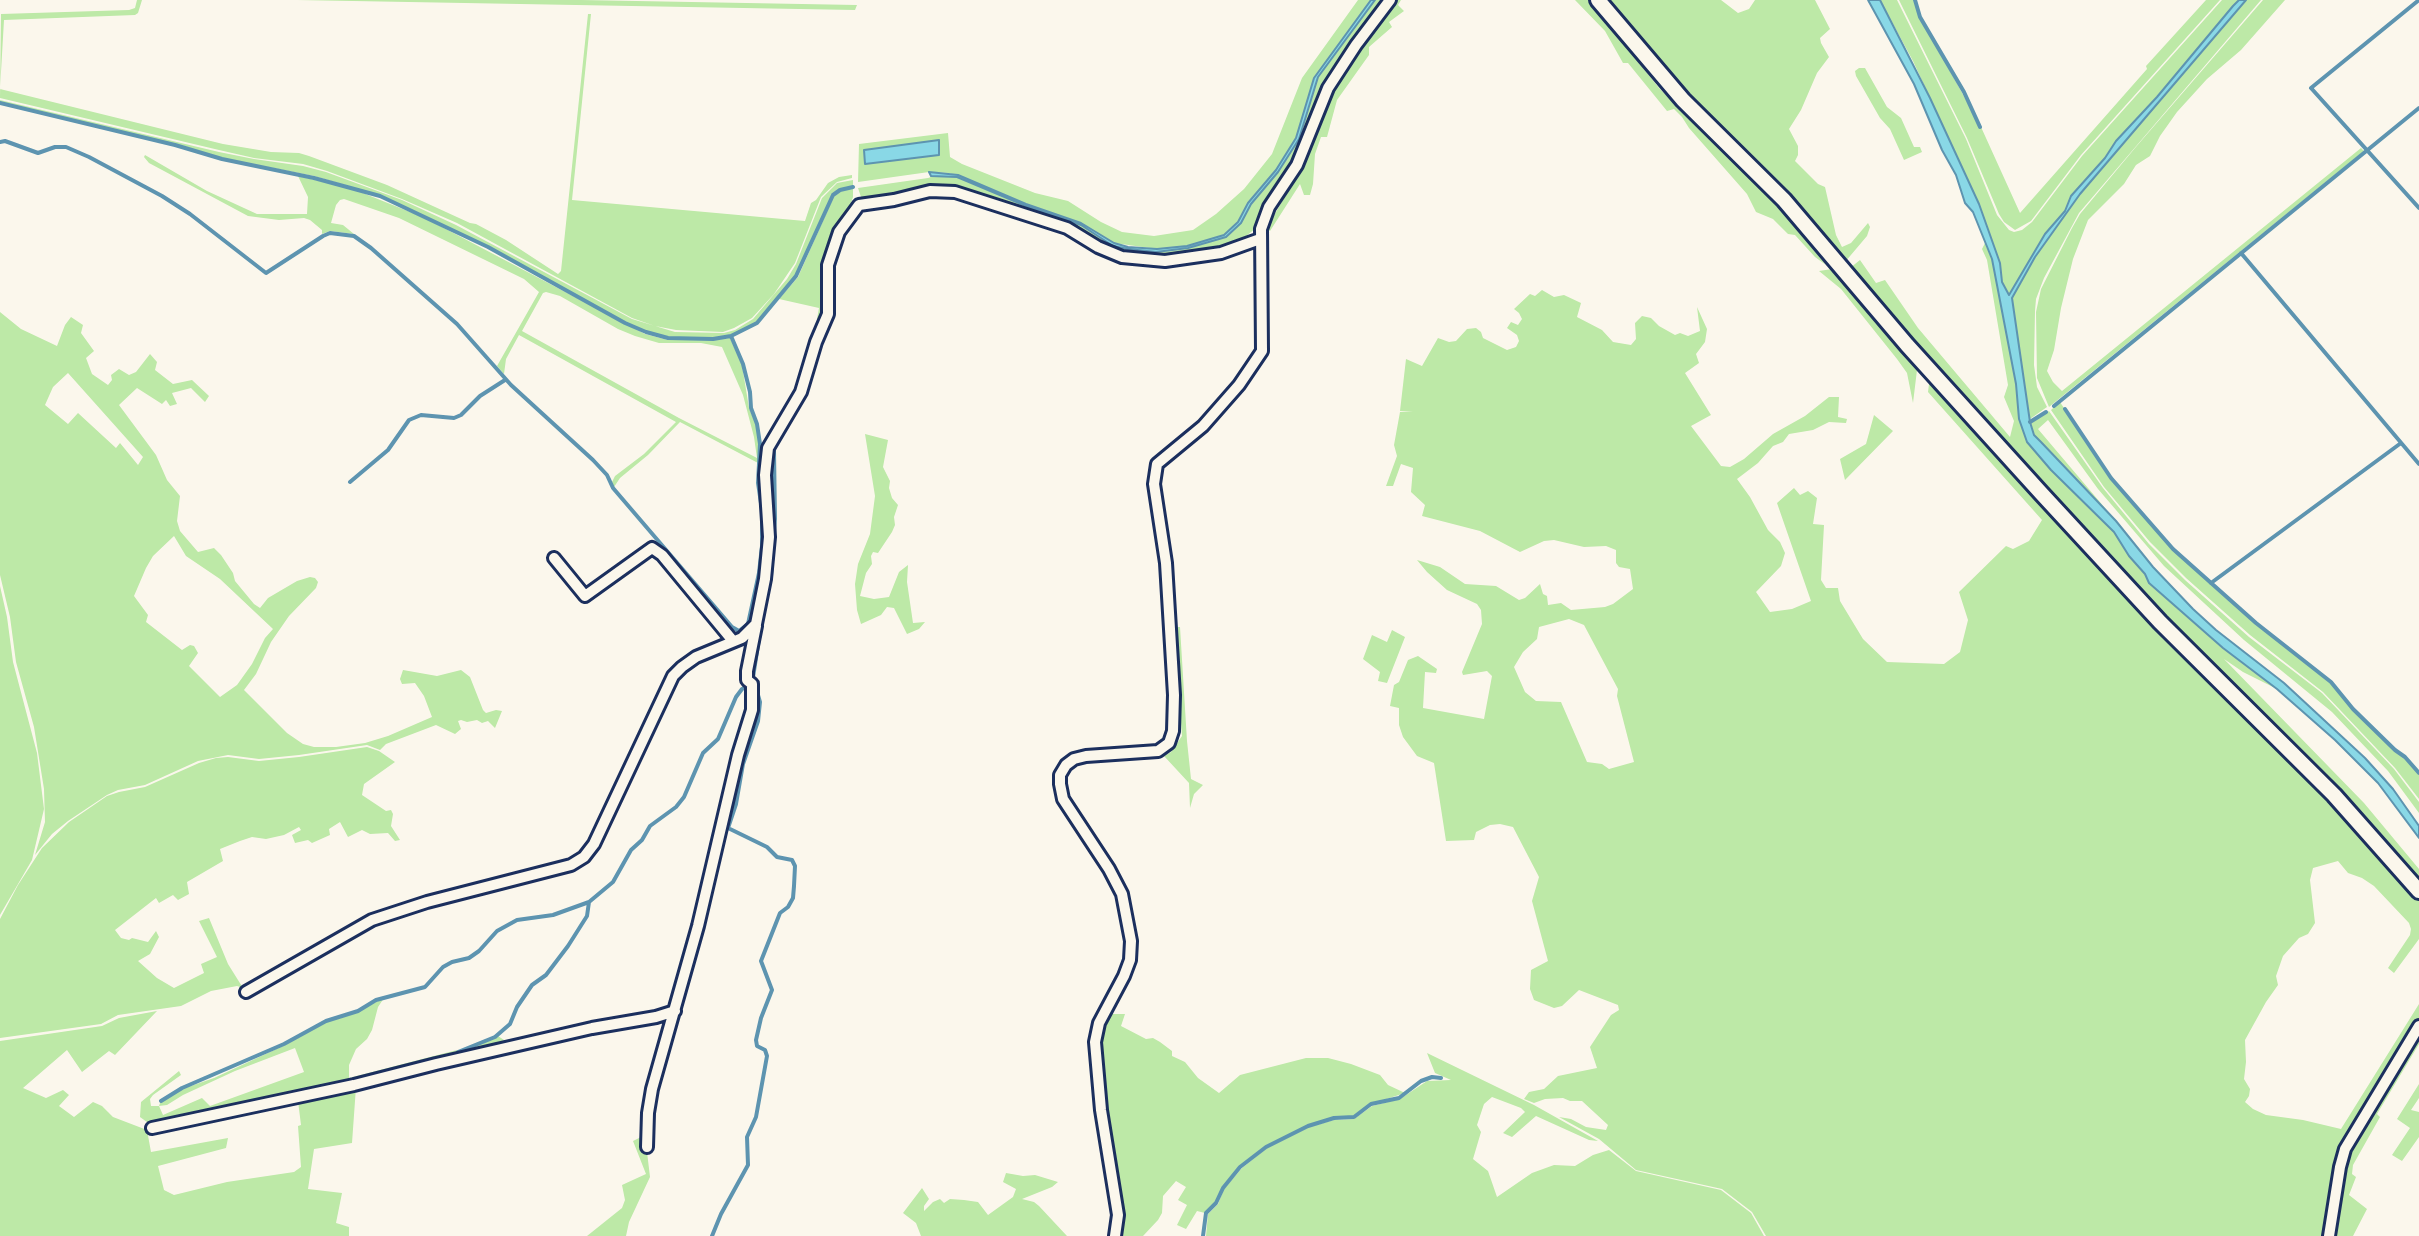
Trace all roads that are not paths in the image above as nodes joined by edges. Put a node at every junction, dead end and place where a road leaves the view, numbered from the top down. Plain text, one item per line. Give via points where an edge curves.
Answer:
1 (1390, 0) edge
2 (1598, 0) edge
3 (1260, 239) junction
4 (554, 558) dead end
5 (756, 624) junction
6 (733, 641) junction
7 (2419, 891) edge
8 (246, 992) dead end
9 (675, 1011) junction
10 (2419, 1026) edge
11 (152, 1128) dead end
12 (647, 1147) dead end
13 (1115, 1236) edge
14 (2329, 1236) edge

1 - 3 street via 1328,88 1297,165 1269,207
2 - 7 main road via 2160,622 2334,795
3 - 5 street via 1221,253 1165,261 1122,257 1067,228 955,192 930,191 859,205 839,232 828,265 828,314 801,392 768,448 769,537
3 - 13 street via 1262,351 1203,426 1157,464 1154,484 1166,563 1174,695 1169,743 1158,751 1074,759 1060,775 1063,799 1122,894 1131,941 1130,960 1095,1042 1118,1215
4 - 6 street via 585,596 652,548
5 - 6 street
5 - 9 street via 747,671 752,710
6 - 8 street via 696,657 673,676 584,857 571,865 380,916
9 - 11 street
9 - 12 street via 652,1089
10 - 14 street via 2345,1149

